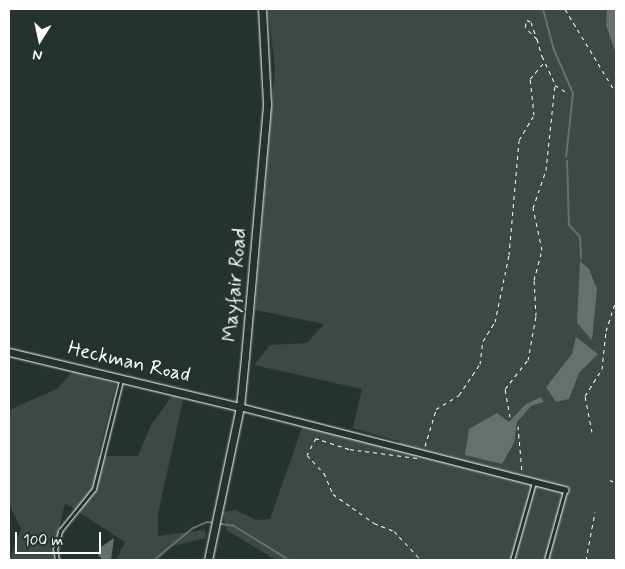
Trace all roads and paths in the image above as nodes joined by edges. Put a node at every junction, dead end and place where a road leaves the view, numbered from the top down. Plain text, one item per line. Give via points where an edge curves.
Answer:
1 (262, 9) edge
2 (565, 9) edge
3 (537, 39) junction
4 (544, 61) junction
5 (555, 85) junction
6 (566, 92) dead end
7 (616, 93) edge
8 (616, 300) edge
9 (9, 352) edge
10 (122, 377) junction
11 (240, 408) junction
12 (510, 417) dead end
13 (518, 426) dead end
14 (592, 432) dead end
15 (425, 446) dead end
16 (423, 458) dead end
17 (522, 475) dead end
18 (610, 480) dead end
19 (534, 482) junction
20 (616, 483) edge
21 (566, 490) joint
22 (595, 512) dead end
23 (57, 560) edge
24 (208, 560) edge
25 (421, 560) edge
26 (512, 560) edge
27 (546, 560) edge
28 (586, 560) edge

1 - 11 street, Mayfair Road via 267,103
2 - 7 path
3 - 3 path via 531,22 527,20 524,28
3 - 4 path
4 - 5 path
4 - 15 path via 530,79 534,115 519,140 509,255 495,322 483,341 480,364 459,396 436,409
5 - 6 path
5 - 12 path via 547,163 533,208 542,250 534,280 536,316 528,360 505,389
8 - 14 path via 606,331 602,369 585,396
9 - 10 street, Heckman Road
10 - 11 street, Heckman Road
10 - 23 lane via 94,489 60,531 55,548
11 - 19 street
11 - 24 street, Mayfair Road
13 - 17 path
16 - 25 path via 383,456 316,438 307,455 324,473 333,494 374,523 394,531
18 - 20 path
19 - 21 street
19 - 26 lane
21 - 27 lane
22 - 28 path

